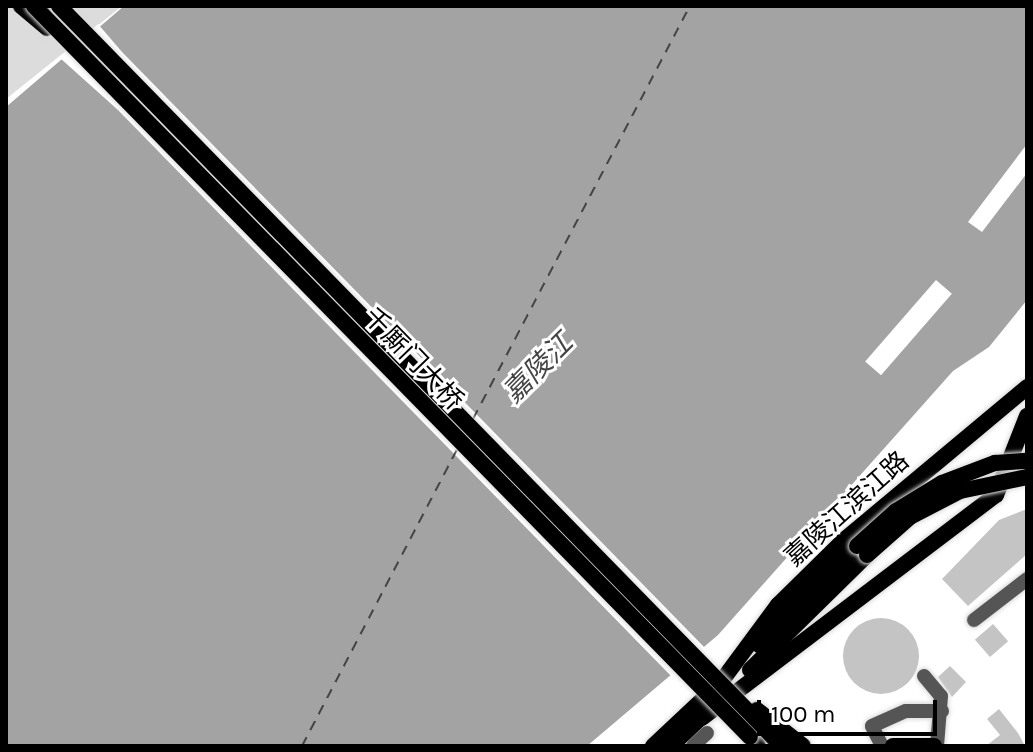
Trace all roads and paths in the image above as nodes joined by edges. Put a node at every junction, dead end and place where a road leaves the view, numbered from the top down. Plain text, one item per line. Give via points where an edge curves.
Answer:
1 (21, 6) edge
2 (34, 6) edge
3 (59, 6) edge
4 (69, 6) edge
5 (113, 60) junction
6 (100, 73) junction
7 (1027, 387) edge
8 (1000, 410) junction
9 (1026, 417) edge
10 (1027, 461) edge
11 (1027, 477) edge
12 (1027, 579) edge
13 (974, 620) dead end
14 (924, 676) dead end
15 (717, 684) junction
16 (942, 711) junction
17 (704, 726) junction
18 (653, 746) edge
19 (671, 746) edge
20 (693, 746) edge
21 (758, 746) edge
22 (782, 746) edge
23 (803, 746) edge
24 (882, 746) edge
25 (893, 746) edge
26 (936, 746) edge

1 - 6 main road, bridge
2 - 6 main road, 千厮门大桥, bridge
3 - 5 main road, 千厮门大桥, bridge
4 - 5 main road, bridge
5 - 15 main road, 千厮门大桥, bridge
6 - 21 main road, 千厮门大桥, bridge
7 - 8 main road, 嘉陵江滨江路
8 - 9 main road via 1019,407
8 - 15 main road, 嘉陵江滨江路 via 843,541 778,605
9 - 17 main road, 嘉陵江滨江路, bridge via 996,495
10 - 15 main road, 嘉陵江滨江路, bridge via 995,463 942,483 896,511
11 - 17 main road, 嘉陵江滨江路, bridge via 960,491 910,517
12 - 13 street
14 - 16 street via 941,696
15 - 18 main road, 嘉陵江滨江路
15 - 22 main road, 千厮门大桥, bridge
15 - 23 main road, bridge
16 - 24 street via 906,711 872,726
16 - 26 street
17 - 19 main road, 嘉陵江滨江路
17 - 20 street
25 - 26 main road

